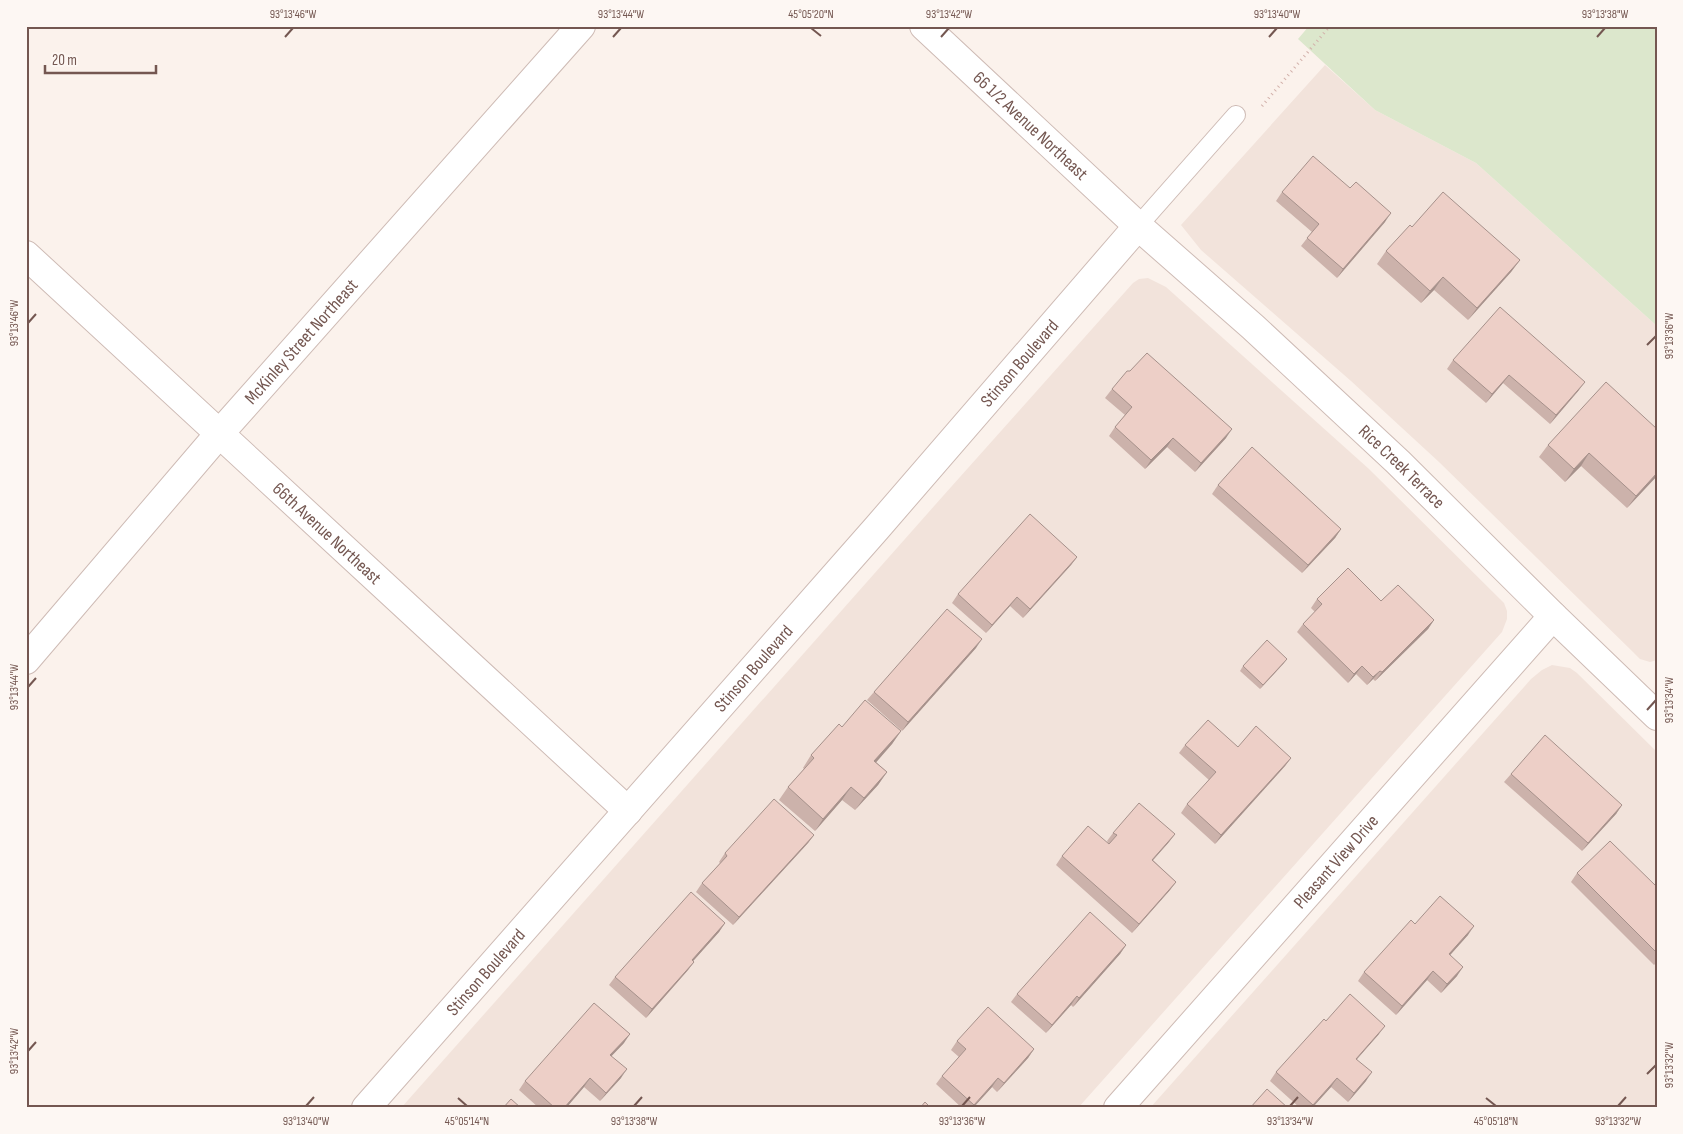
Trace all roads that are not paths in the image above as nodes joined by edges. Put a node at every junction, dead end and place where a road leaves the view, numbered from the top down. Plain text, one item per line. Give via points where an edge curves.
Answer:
1 (581, 26) edge
2 (924, 26) edge
3 (1236, 115) road end
4 (1138, 226) junction
5 (26, 254) edge
6 (218, 434) junction
7 (1554, 616) junction
8 (26, 660) edge
9 (1657, 716) edge
10 (628, 812) junction
11 (366, 1108) edge
12 (1118, 1108) edge

1 - 6 street, McKinley Street Northeast
2 - 4 street, 66 1/2 Avenue Northeast
3 - 4 lane
4 - 7 street, Rice Creek Terrace via 1391,456
4 - 10 street, Stinson Boulevard
5 - 6 street, 66th Avenue Northeast
6 - 8 street, McKinley Street Northeast
6 - 10 street, 66th Avenue Northeast
7 - 9 street, Rice Creek Terrace
7 - 12 street, Pleasant View Drive
10 - 11 street, Stinson Boulevard

